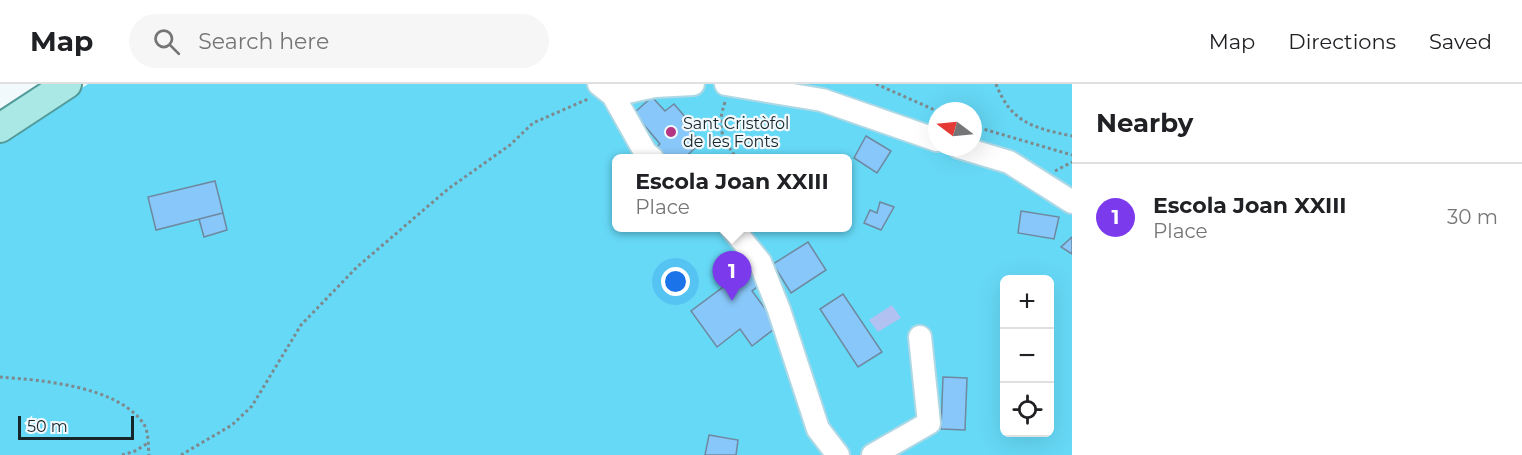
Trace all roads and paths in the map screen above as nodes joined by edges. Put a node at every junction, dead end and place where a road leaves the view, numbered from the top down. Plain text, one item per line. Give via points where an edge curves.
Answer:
1 (67, 84) edge
2 (693, 84) edge
3 (876, 84) edge
4 (996, 84) edge
5 (734, 85) edge
6 (606, 89) edge
7 (928, 107) edge
8 (0, 128) edge
9 (982, 129) edge
10 (1072, 136) edge
11 (928, 137) edge
12 (647, 154) edge
13 (733, 154) edge
14 (982, 154) edge
15 (1072, 156) edge
16 (1072, 202) edge
17 (735, 232) edge
18 (920, 337) dead end
19 (0, 377) edge
20 (148, 443) junction
21 (122, 455) edge
22 (149, 455) edge
23 (181, 455) edge
24 (838, 455) edge
25 (873, 455) edge

1 - 8 main road
2 - 6 street
3 - 7 path
4 - 10 path via 1017,117 1033,126
5 - 11 street via 822,100
5 - 13 path via 719,122
6 - 12 street
6 - 23 path via 533,123 357,267 301,325 252,406 232,425
9 - 15 path
14 - 16 street via 1009,162
17 - 24 street via 760,262 819,429
18 - 25 street via 929,423
19 - 20 path via 58,383 98,394 138,417 145,425
20 - 21 path
20 - 22 path

